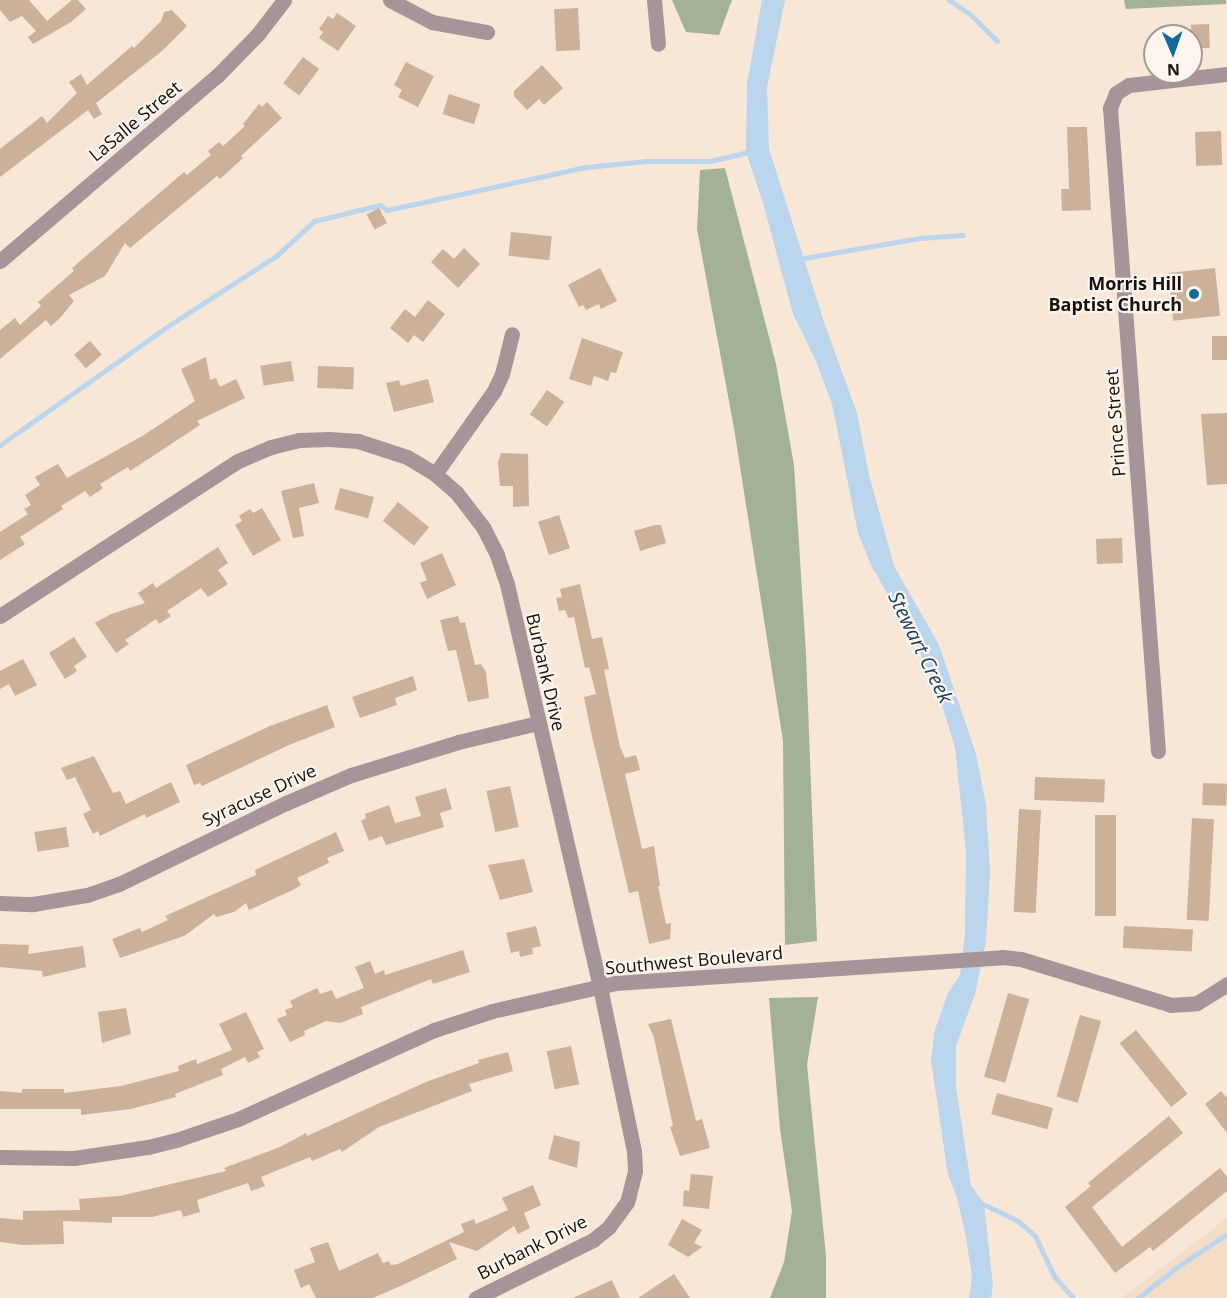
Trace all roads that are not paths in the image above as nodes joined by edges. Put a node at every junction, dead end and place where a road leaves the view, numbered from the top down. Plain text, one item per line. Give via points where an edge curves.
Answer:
1 (284, 0) edge
2 (390, 0) edge
3 (654, 0) edge
4 (487, 32) dead end
5 (658, 44) dead end
6 (1227, 74) edge
7 (0, 261) edge
8 (512, 334) dead end
9 (435, 474) junction
10 (0, 616) edge
11 (538, 723) junction
12 (1158, 751) dead end
13 (0, 903) edge
14 (1227, 984) edge
15 (600, 987) junction
16 (0, 1156) edge
17 (476, 1298) edge

1 - 7 street, LaSalle Street via 218,75
2 - 4 street via 432,22
3 - 5 street
6 - 12 street, Prince Street via 1129,85 1116,93 1110,108
8 - 9 street via 494,391
9 - 10 street, Burbank Drive via 407,457 358,441 309,440 271,447 223,471
9 - 11 street, Burbank Drive via 466,502 497,555
11 - 13 street, Syracuse Drive via 458,742 351,775 286,802 119,884 87,895 33,904
11 - 15 street, Burbank Drive
14 - 15 street, Southwest Boulevard via 1197,1003 1172,1005 1021,958 1002,957
15 - 16 street, Southwest Boulevard via 502,1008 435,1029 238,1119 179,1139 74,1158
15 - 17 street, Burbank Drive via 634,1151 634,1182 627,1202 616,1219 593,1240

